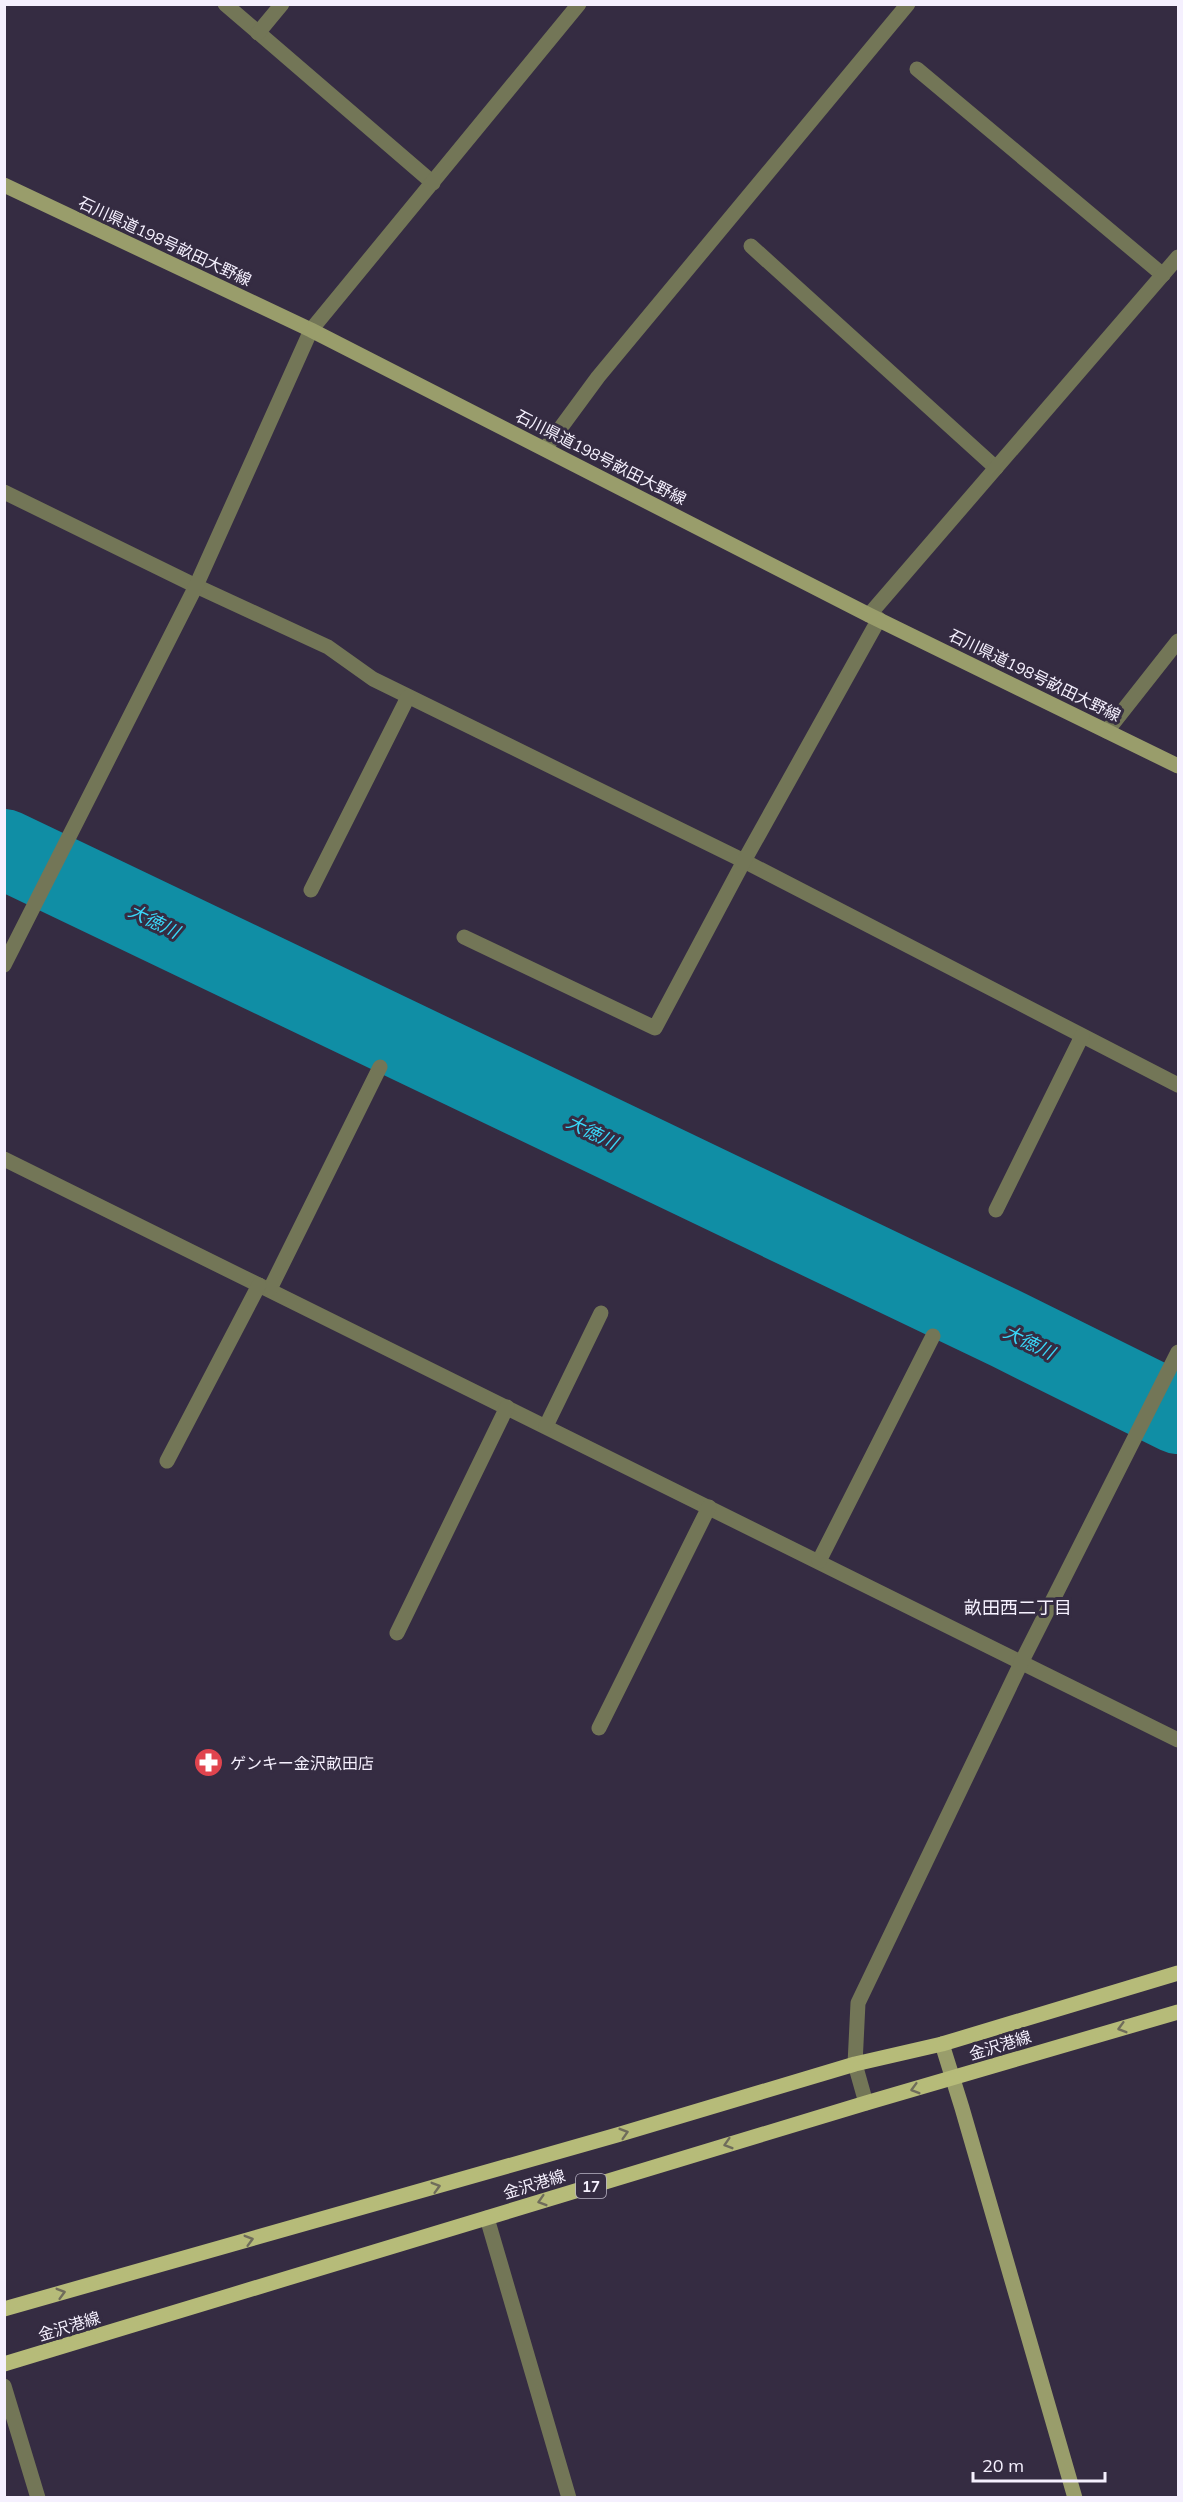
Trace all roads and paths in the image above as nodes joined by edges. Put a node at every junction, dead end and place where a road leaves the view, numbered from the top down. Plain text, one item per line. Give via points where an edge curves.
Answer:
1 (225, 4) edge
2 (282, 4) edge
3 (579, 4) edge
4 (908, 4) edge
5 (258, 33) junction
6 (917, 69) dead end
7 (433, 183) junction
8 (4, 185) edge
9 (751, 246) dead end
10 (1179, 257) edge
11 (1163, 275) junction
12 (311, 330) junction
13 (545, 449) junction
14 (996, 468) junction
15 (4, 492) edge
16 (196, 586) junction
17 (874, 617) junction
18 (1179, 641) edge
19 (408, 697) junction
20 (1107, 731) junction
21 (1179, 766) edge
22 (744, 861) junction
23 (311, 890) dead end
24 (464, 937) dead end
25 (4, 965) edge
26 (1082, 1036) junction
27 (380, 1067) dead end
28 (1179, 1085) edge
29 (4, 1159) edge
30 (996, 1210) dead end
31 (264, 1287) junction
32 (601, 1313) dead end
33 (933, 1336) dead end
34 (1179, 1352) edge
35 (507, 1407) junction
36 (546, 1426) junction
37 (167, 1461) dead end
38 (710, 1507) junction
39 (819, 1561) junction
40 (397, 1633) dead end
41 (1022, 1661) junction
42 (599, 1728) dead end
43 (1179, 1740) edge
44 (1179, 1973) edge
45 (1179, 2012) edge
46 (942, 2043) junction
47 (855, 2064) junction
48 (953, 2078) junction
49 (866, 2103) junction
50 (487, 2218) junction
51 (4, 2308) edge
52 (4, 2364) edge
53 (4, 2386) edge
54 (38, 2498) edge
55 (569, 2498) edge
56 (1075, 2498) edge

1 - 5 street
2 - 5 street
3 - 7 street
4 - 13 street via 598,377
5 - 7 street
6 - 11 street
7 - 12 street
8 - 12 main road, 石川県道198号畝田大野線
9 - 14 street
10 - 11 street
11 - 14 street
12 - 13 main road, 石川県道198号畝田大野線
12 - 16 street
13 - 17 main road, 石川県道198号畝田大野線
14 - 17 street
15 - 16 street
16 - 19 street via 328,647 373,679
16 - 25 street
17 - 20 main road, 石川県道198号畝田大野線
17 - 22 street
18 - 20 street
19 - 22 street
19 - 23 street
20 - 21 main road, 石川県道198号畝田大野線
22 - 24 street via 655,1028
22 - 26 street
26 - 28 street
26 - 30 street
27 - 31 street
29 - 31 street
31 - 35 street
31 - 37 street
32 - 36 street
33 - 39 street
34 - 41 street
35 - 36 street
35 - 40 street
36 - 38 street
38 - 39 street
38 - 42 street
39 - 41 street
41 - 43 street
41 - 47 street via 858,2003
44 - 46 main road, 金沢港線
45 -> 48 main road, 金沢港線 / 17
46 - 47 main road, 金沢港線
46 - 48 main road
47 - 49 street
51 -> 47 main road, 金沢港線 via 617,2136
48 -> 49 main road, 金沢港線 / 17
48 - 56 main road
49 -> 50 main road, 金沢港線 / 17
50 - 52 main road, 金沢港線 / 17
50 - 55 street
53 - 54 street

